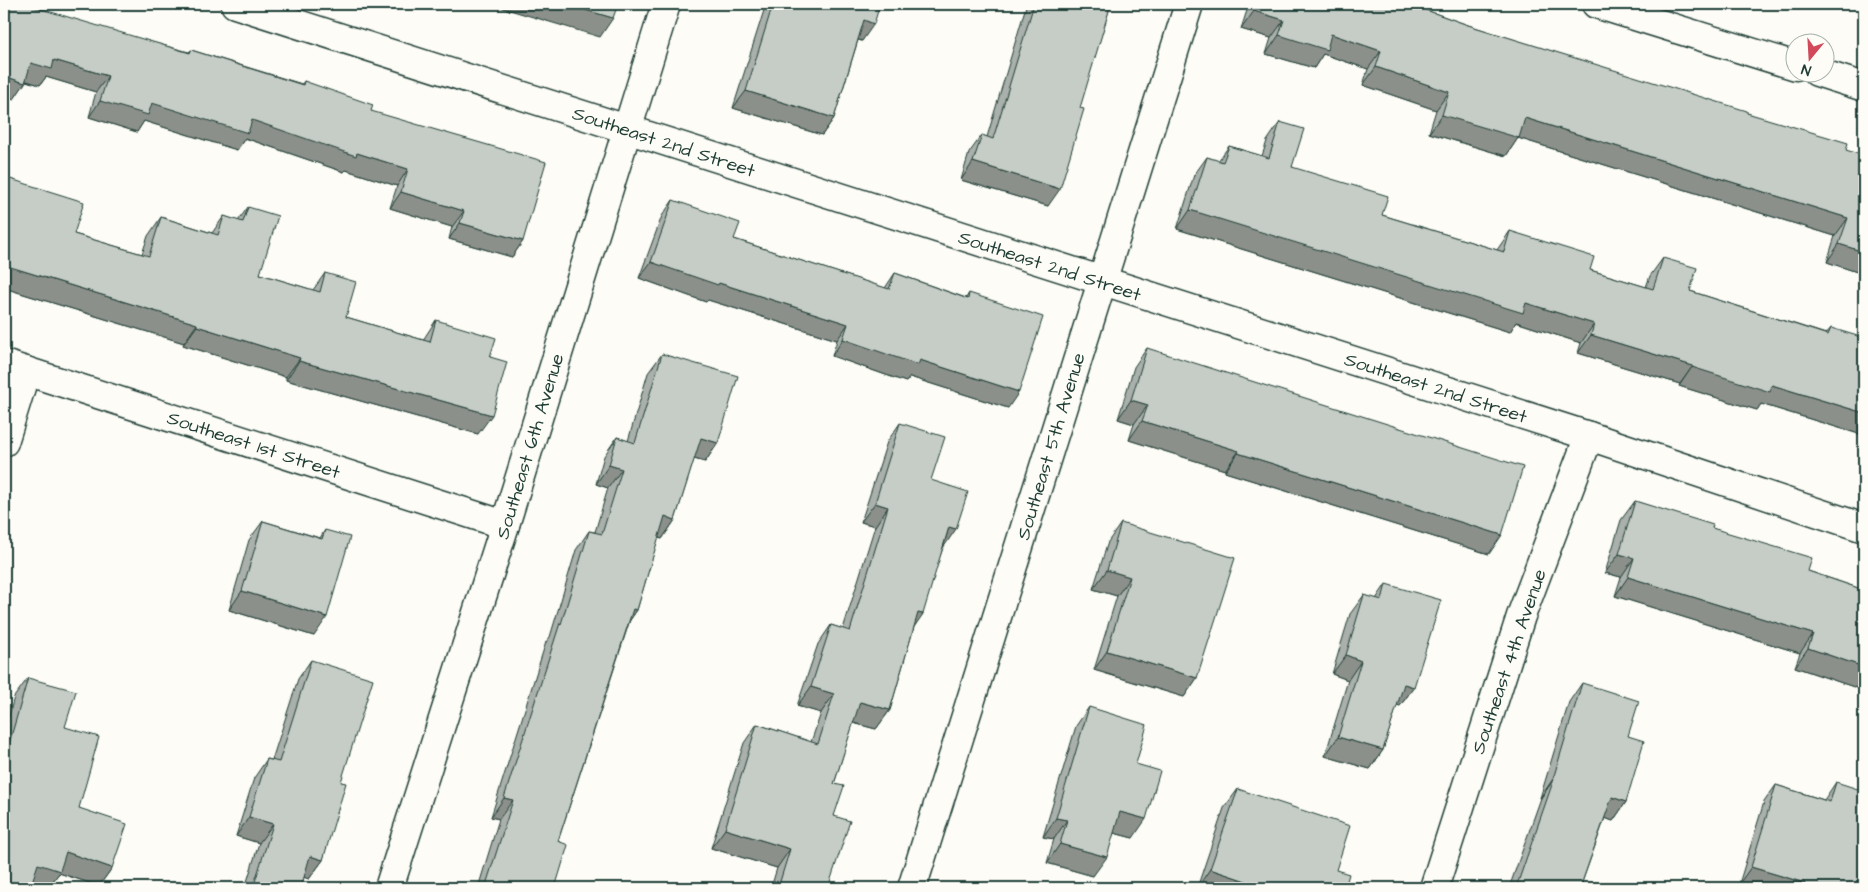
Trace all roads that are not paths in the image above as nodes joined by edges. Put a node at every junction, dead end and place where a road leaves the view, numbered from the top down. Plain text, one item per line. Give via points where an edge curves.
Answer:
1 (666, 4) edge
2 (1189, 4) edge
3 (1596, 4) edge
4 (245, 5) edge
5 (1786, 63) edge
6 (1836, 78) edge
7 (1864, 87) edge
8 (626, 130) junction
9 (1102, 281) junction
10 (15, 367) edge
11 (1589, 436) junction
12 (4, 442) edge
13 (505, 525) junction
14 (1864, 528) edge
15 (390, 888) edge
16 (912, 888) edge
17 (1434, 888) edge

1 - 8 street, Southeast 6th Avenue
2 - 9 street, Southeast 5th Avenue
3 - 5 street
4 - 8 street, Southeast 2nd Street
6 - 7 street
8 - 9 street, Southeast 2nd Street
8 - 13 street, Southeast 6th Avenue
9 - 11 street, Southeast 2nd Street
9 - 16 street, Southeast 5th Avenue
10 - 12 street
10 - 13 street, Southeast 1st Street
11 - 14 street, Southeast 2nd Street
11 - 17 street, Southeast 4th Avenue via 1521,616
13 - 15 street, Southeast 6th Avenue

